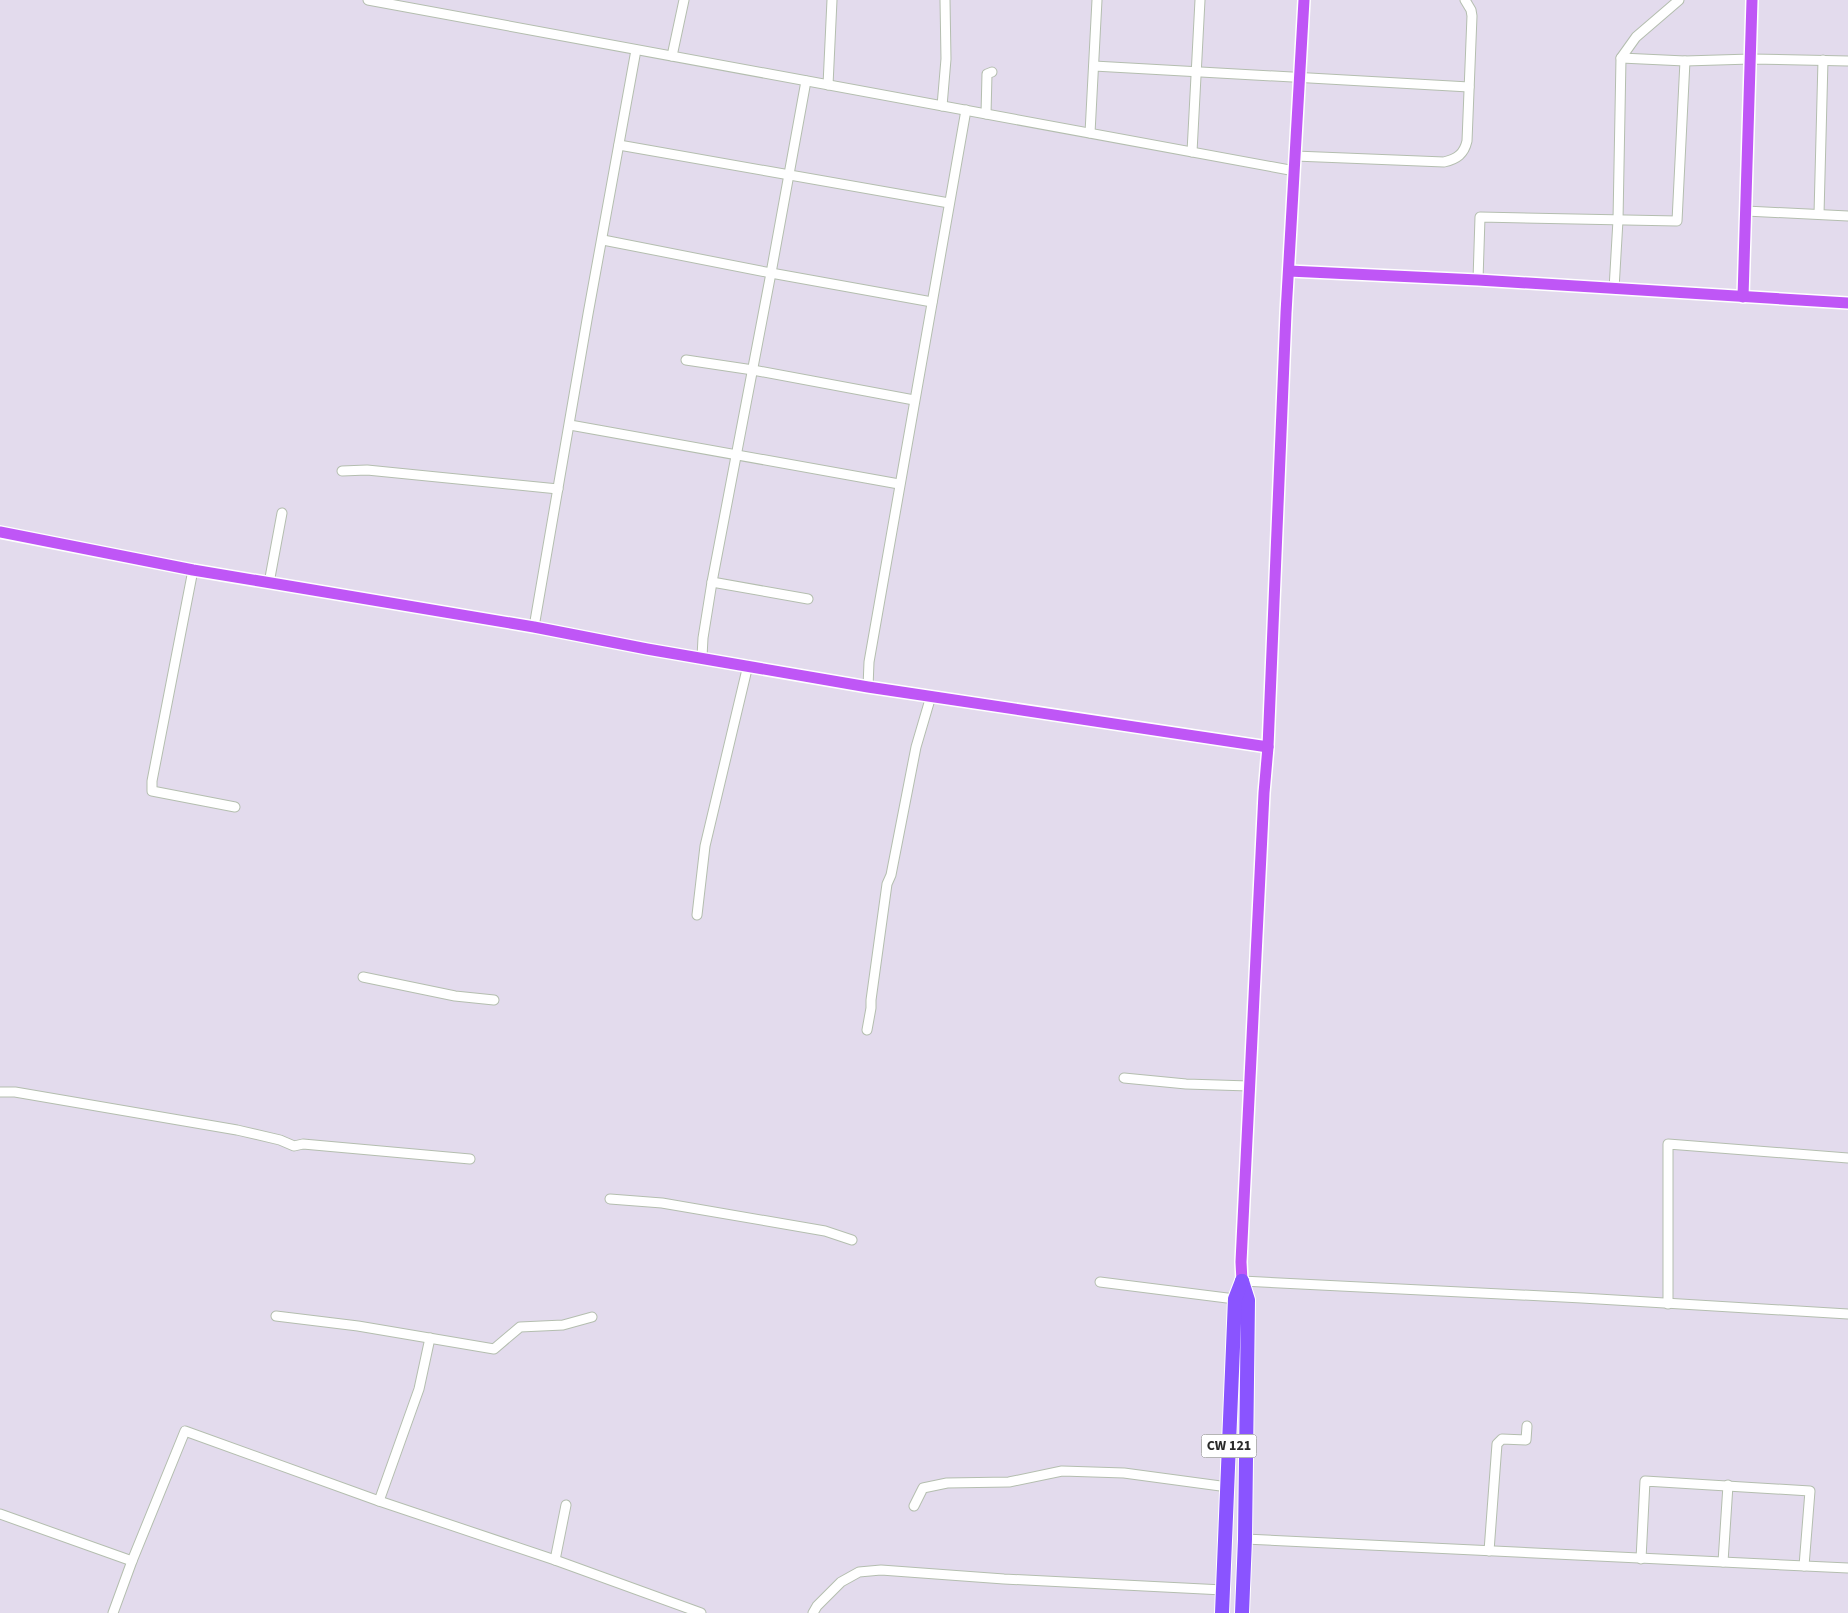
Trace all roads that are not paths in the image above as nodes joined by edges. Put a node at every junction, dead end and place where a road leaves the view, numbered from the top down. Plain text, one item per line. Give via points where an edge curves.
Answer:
1 (368, 0) edge
2 (684, 0) edge
3 (832, 0) edge
4 (945, 0) edge
5 (1097, 0) edge
6 (1200, 0) edge
7 (1304, 0) edge
8 (1465, 0) edge
9 (1678, 0) edge
10 (1752, 0) edge
11 (636, 50) junction
12 (672, 56) junction
13 (1621, 58) junction
14 (1751, 59) junction
15 (1823, 60) junction
16 (1685, 61) junction
17 (1848, 61) edge
18 (1094, 66) junction
19 (992, 72) dead end
20 (1196, 72) junction
21 (1300, 79) junction
22 (806, 81) junction
23 (828, 85) junction
24 (1469, 87) junction
25 (942, 106) junction
26 (966, 110) junction
27 (986, 114) junction
28 (1090, 133) junction
29 (619, 145) junction
30 (1192, 152) junction
31 (1295, 156) junction
32 (1295, 171) junction
33 (789, 175) junction
34 (949, 203) junction
35 (1746, 211) junction
36 (1819, 214) junction
37 (1848, 216) edge
38 (1618, 220) junction
39 (603, 240) junction
40 (1288, 270) junction
41 (771, 274) junction
42 (1478, 280) junction
43 (1614, 289) junction
44 (1743, 297) junction
45 (932, 302) junction
46 (1848, 304) edge
47 (686, 360) dead end
48 (753, 370) junction
49 (914, 400) junction
50 (570, 425) junction
51 (736, 455) junction
52 (342, 471) dead end
53 (899, 484) junction
54 (558, 489) junction
55 (282, 513) dead end
56 (0, 532) edge
57 (192, 570) junction
58 (712, 582) junction
59 (269, 583) junction
60 (808, 599) dead end
61 (534, 627) junction
62 (702, 657) junction
63 (748, 665) junction
64 (868, 687) junction
65 (931, 696) junction
66 (1268, 747) junction
67 (235, 807) dead end
68 (697, 916) dead end
69 (363, 977) dead end
70 (494, 1000) dead end
71 (867, 1030) dead end
72 (1124, 1078) dead end
73 (1250, 1086) junction
74 (0, 1092) edge
75 (1848, 1158) edge
76 (470, 1159) dead end
77 (610, 1199) dead end
78 (852, 1240) dead end
79 (1242, 1281) junction
80 (1100, 1282) dead end
81 (1235, 1299) junction
82 (1668, 1304) junction
83 (1848, 1314) edge
84 (276, 1316) dead end
85 (592, 1317) dead end
86 (430, 1338) junction
87 (1527, 1426) dead end
88 (1728, 1485) junction
89 (1228, 1487) junction
90 (379, 1502) junction
91 (566, 1506) dead end
92 (914, 1506) dead end
93 (0, 1514) edge
94 (1245, 1539) junction
95 (1489, 1551) junction
96 (1641, 1558) junction
97 (555, 1560) junction
98 (132, 1561) junction
99 (1723, 1562) junction
100 (1804, 1566) junction
101 (1848, 1568) edge
102 (1223, 1590) junction
103 (114, 1613) edge
104 (701, 1613) edge
105 (814, 1613) edge
106 (1222, 1613) edge
107 (1242, 1613) edge

1 - 11 street
2 - 12 street
3 - 23 street
4 - 25 street via 946,60
5 - 18 street
6 - 20 street
7 - 21 main road, CW 121
8 - 24 street via 1472,16
9 - 13 street via 1636,37
10 - 14 main road
11 - 12 street
11 - 29 street
12 - 22 street
13 - 16 street
13 - 38 street
14 - 15 street
14 - 16 street
14 - 35 main road
15 - 17 street
15 - 36 street
16 - 38 street via 1677,221
18 - 20 street
18 - 28 street
19 - 27 street via 987,74
20 - 21 street
20 - 30 street
21 - 24 street
21 - 31 main road, CW 121
22 - 23 street
22 - 33 street
23 - 25 street
24 - 31 street via 1467,141 1462,154 1451,161
25 - 26 street
26 - 27 street
26 - 34 street
27 - 28 street
28 - 30 street
29 - 33 street
29 - 39 street
30 - 32 street
31 - 32 main road, CW 121
32 - 40 main road, CW 121
33 - 34 street
33 - 41 street
34 - 45 street
35 - 36 street
35 - 44 main road
36 - 37 street
38 - 42 street via 1480,217
38 - 43 street
39 - 41 street
39 - 50 street
40 - 42 main road
40 - 66 main road, CW 121
41 - 45 street
41 - 48 street
42 - 43 main road
43 - 44 main road
44 - 46 main road
45 - 49 street
47 - 48 street
48 - 49 street
48 - 51 street
49 - 53 street
50 - 51 street
50 - 54 street
51 - 53 street
51 - 58 street
52 - 54 street via 367,470
53 - 64 street via 869,662
54 - 61 street
55 - 59 street
56 - 57 main road
57 - 59 main road
57 - 67 street via 152,791
58 - 60 street
58 - 62 street
59 - 61 main road
61 - 62 main road
62 - 63 main road
63 - 64 main road
63 - 68 street via 705,846
64 - 65 main road
65 - 66 main road
65 - 71 street via 916,747 887,884
66 - 73 main road, CW 121
69 - 70 street via 455,996
72 - 73 street
73 - 79 main road, CW 121
74 - 76 street via 238,1130 294,1146 303,1144
75 - 82 street via 1668,1144
77 - 78 street via 671,1205 825,1231
79 - 81 highway, CW 121
79 - 82 street
79 - 94 highway via 1248,1300
80 - 81 street
81 - 89 highway, CW 121
82 - 83 street
84 - 86 street
85 - 86 street via 563,1325 520,1327 494,1349
86 - 90 street via 419,1389
87 - 95 street via 1526,1440 1502,1439 1497,1444
88 - 96 street via 1645,1480
88 - 99 street
88 - 100 street via 1810,1491
89 - 92 street via 1124,1473 1062,1471 1009,1482 947,1483 923,1488
89 - 102 highway, CW 121
90 - 97 street
90 - 98 street via 185,1431
91 - 97 street
93 - 98 street
94 - 95 street
94 - 107 highway
95 - 96 street
96 - 99 street
97 - 104 street
98 - 103 street
99 - 100 street
100 - 101 street
102 - 105 street via 881,1570 859,1572 841,1582
102 - 106 highway, CW 121

